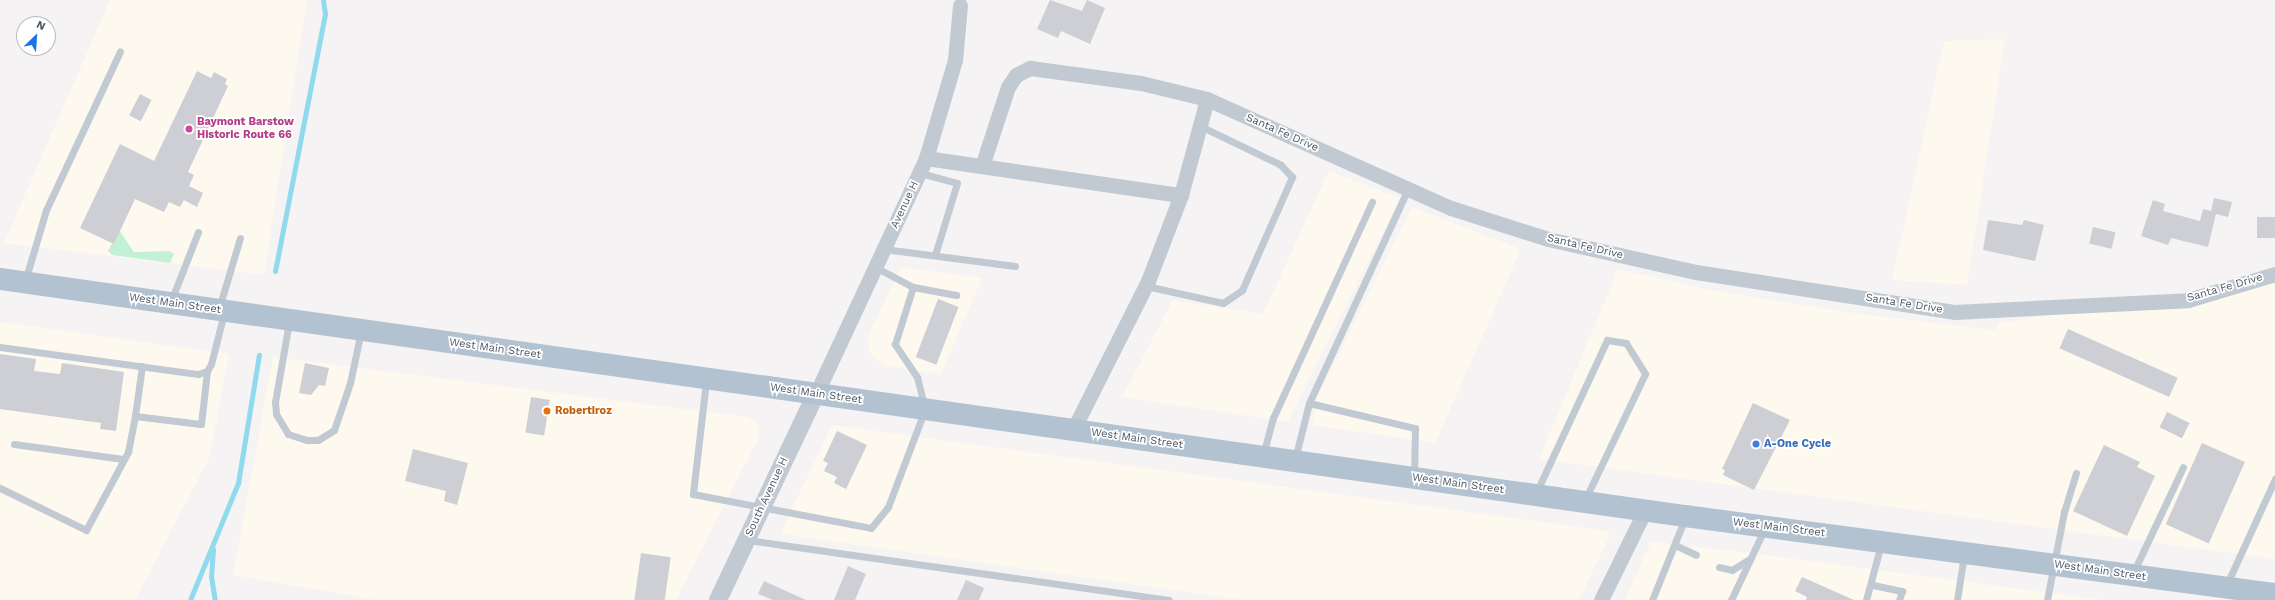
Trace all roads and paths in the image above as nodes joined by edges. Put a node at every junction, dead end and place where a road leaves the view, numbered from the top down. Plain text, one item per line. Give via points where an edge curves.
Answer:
1 (960, 2) edge
2 (120, 51) dead end
3 (1207, 99) junction
4 (1200, 126) junction
5 (926, 158) junction
6 (982, 166) junction
7 (920, 172) junction
8 (1408, 189) junction
9 (1181, 195) junction
10 (1372, 202) dead end
11 (198, 232) dead end
12 (240, 238) dead end
13 (884, 249) junction
14 (935, 255) junction
15 (1015, 266) dead end
16 (875, 267) junction
17 (2275, 274) edge
18 (0, 279) edge
19 (24, 283) junction
20 (1146, 286) junction
21 (913, 287) junction
22 (956, 295) dead end
23 (170, 303) junction
24 (222, 311) junction
25 (290, 320) junction
26 (361, 330) junction
27 (0, 347) edge
28 (142, 366) junction
29 (207, 371) junction
30 (706, 379) junction
31 (816, 394) junction
32 (1310, 403) junction
33 (925, 409) junction
34 (135, 416) junction
35 (1072, 430) junction
36 (14, 444) dead end
37 (1263, 456) junction
38 (123, 459) junction
39 (1294, 461) junction
40 (2183, 467) dead end
41 (2076, 474) dead end
42 (1413, 478) junction
43 (2275, 479) edge
44 (0, 488) edge
45 (1536, 495) junction
46 (1584, 502) junction
47 (764, 506) junction
48 (1645, 510) junction
49 (1685, 516) junction
50 (1766, 526) junction
51 (747, 540) junction
52 (1882, 542) junction
53 (1675, 545) junction
54 (1964, 553) junction
55 (1696, 555) dead end
56 (1751, 558) junction
57 (2057, 565) junction
58 (1719, 566) dead end
59 (2132, 575) junction
60 (1873, 586) junction
61 (2225, 588) junction
62 (2275, 594) edge
63 (718, 600) edge
64 (1169, 600) edge
65 (1601, 600) edge
66 (1652, 600) edge
67 (1731, 600) edge
68 (1866, 600) edge
69 (1899, 600) edge
70 (1957, 600) edge
71 (2047, 600) edge

1 - 5 street, Avenue H via 955,60
2 - 19 lane via 46,210
3 - 4 street
3 - 6 street, Santa Fe Drive via 1142,82 1030,68 1016,75 1008,87
3 - 8 street, Santa Fe Drive
4 - 9 street
4 - 20 lane via 1281,165 1292,177 1242,290 1222,303
5 - 6 street
5 - 7 street, Avenue H
6 - 9 street
7 - 13 street, Avenue H
7 - 14 lane via 957,183
8 - 17 street, Santa Fe Drive via 1451,208 1548,239 1689,271 1954,312 2188,300
8 - 32 lane
9 - 20 street
10 - 37 lane via 1273,418
11 - 23 lane
12 - 24 lane
13 - 14 lane
13 - 16 street, Avenue H
14 - 15 lane
16 - 21 lane
16 - 31 street, Avenue H
18 - 19 main road, West Main Street
19 - 23 main road, West Main Street
20 - 35 street
21 - 22 lane
21 - 33 lane via 895,344 917,377
23 - 24 main road, West Main Street
24 - 25 main road, West Main Street
24 - 29 lane
25 - 26 main road, West Main Street
25 - 26 lane via 275,402 276,414 288,434 306,440 318,440 334,430 350,383
26 - 30 main road, West Main Street
27 - 28 lane
28 - 29 lane via 198,374
28 - 34 lane
29 - 34 lane via 201,424
30 - 31 main road, West Main Street
30 - 47 lane via 693,494
31 - 33 main road, West Main Street
31 - 47 street, South Avenue H
32 - 39 lane
32 - 42 lane via 1415,428
33 - 35 main road, West Main Street
33 - 47 lane via 888,507 871,528
34 - 38 lane via 132,441
35 - 37 main road, West Main Street
36 - 38 lane
37 - 39 main road, West Main Street
38 - 44 lane via 86,530
39 - 42 main road, West Main Street
40 - 59 lane
41 - 57 lane via 2064,512
42 - 45 main road, West Main Street
43 - 61 lane
45 - 46 main road, West Main Street
45 - 46 lane via 1607,340 1626,343 1645,374
46 - 48 main road, West Main Street
47 - 51 street, South Avenue H
48 - 49 main road, West Main Street
48 - 65 street
49 - 50 main road, West Main Street
49 - 53 lane
50 - 52 main road, West Main Street
50 - 56 lane
51 - 63 street, South Avenue H
51 - 64 lane
52 - 54 main road, West Main Street
52 - 60 lane
53 - 55 lane
53 - 66 lane
54 - 57 main road, West Main Street
54 - 70 lane
56 - 58 lane via 1732,570
56 - 67 lane
57 - 59 main road, West Main Street
57 - 71 lane
59 - 61 main road, West Main Street
60 - 68 lane
60 - 69 lane via 1902,591
61 - 62 main road, West Main Street

